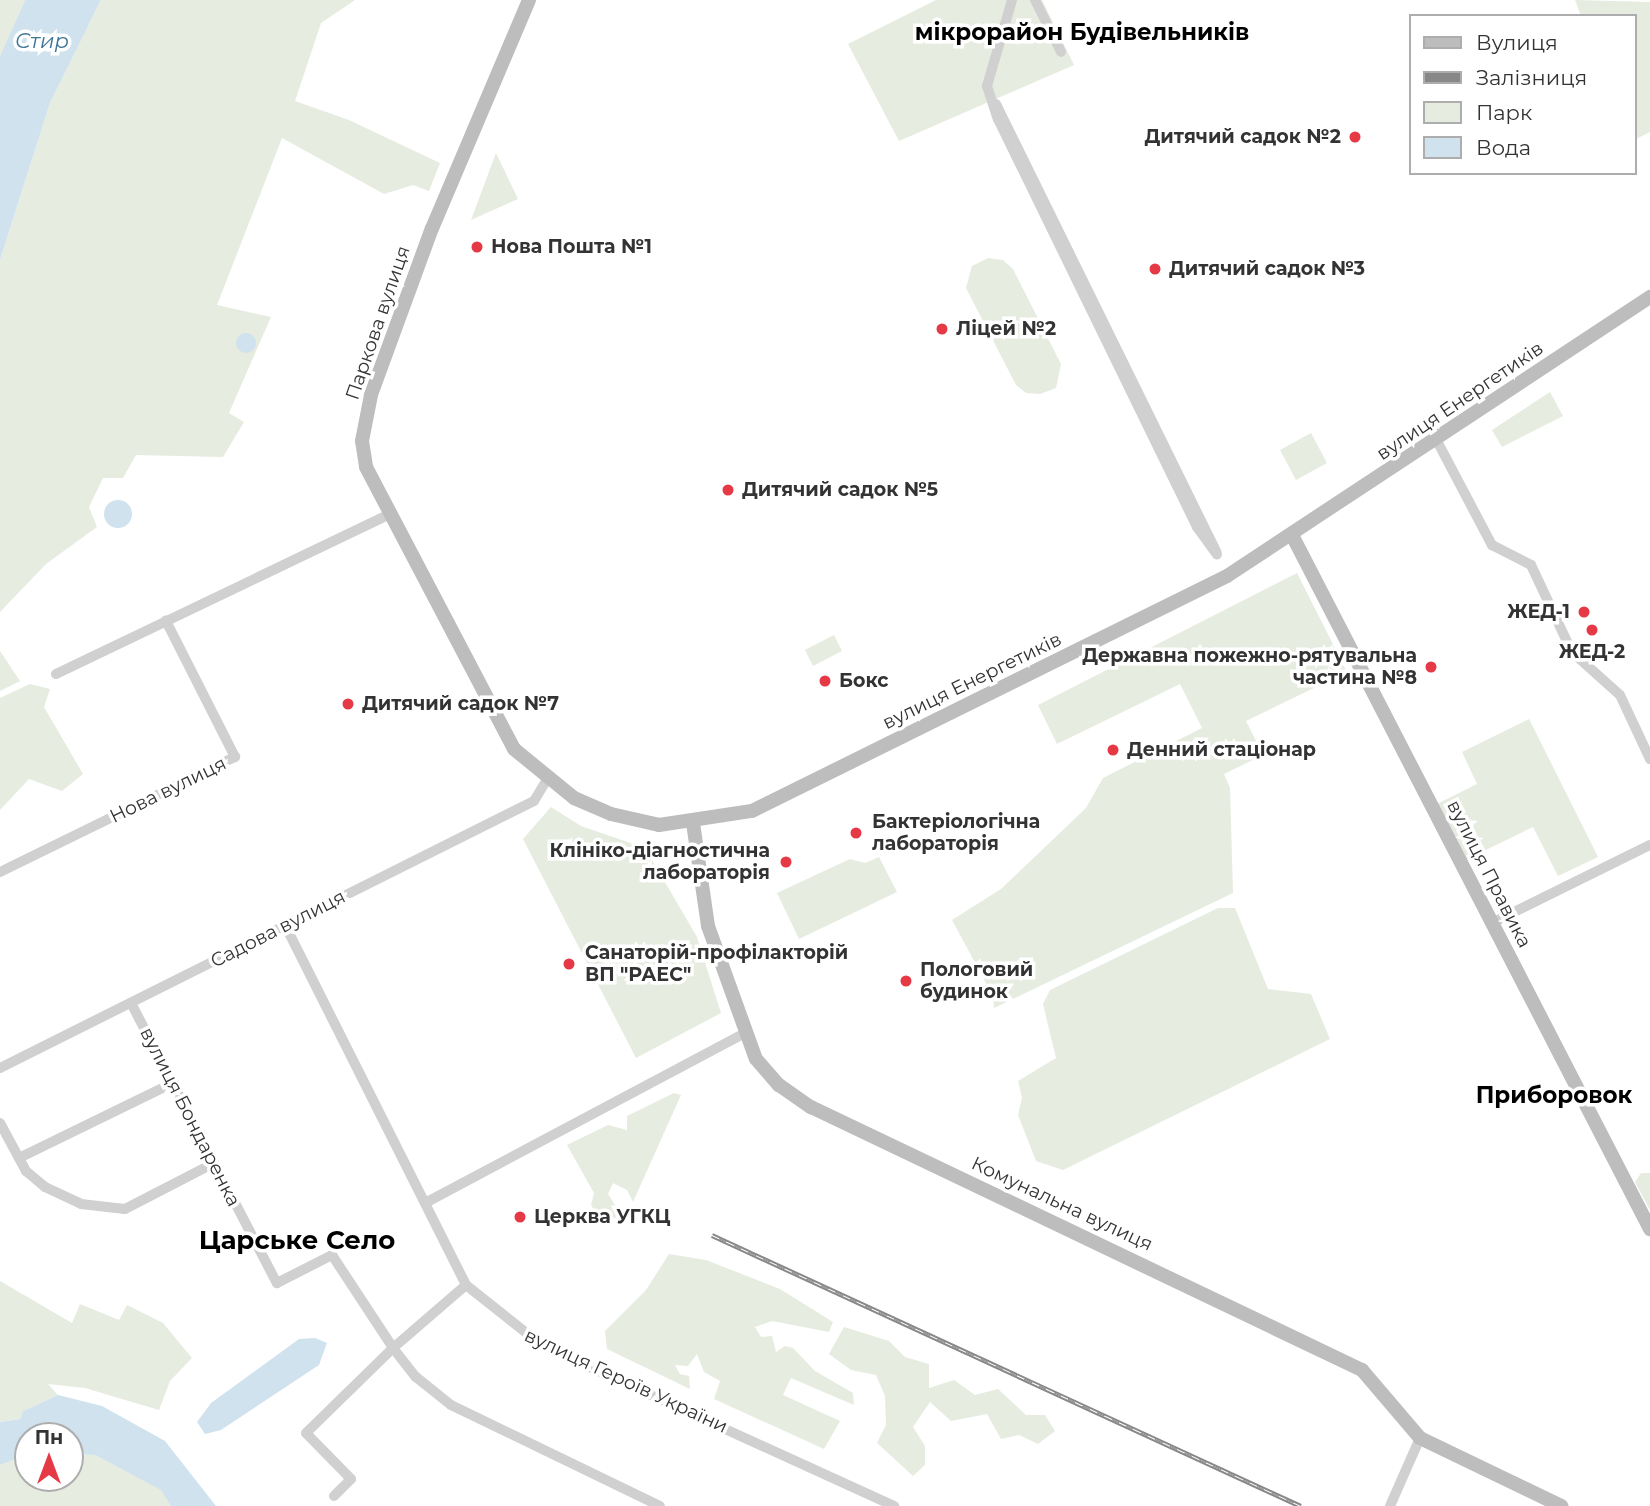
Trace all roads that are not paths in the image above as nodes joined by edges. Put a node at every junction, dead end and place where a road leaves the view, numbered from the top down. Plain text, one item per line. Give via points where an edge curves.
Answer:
1 (529, 0) edge
2 (1012, 0) edge
3 (1035, 0) edge
4 (1061, 52) dead end
5 (996, 104) junction
6 (1650, 298) edge
7 (1436, 439) junction
8 (390, 514) junction
9 (1293, 537) junction
10 (166, 621) junction
11 (56, 674) dead end
12 (1650, 759) edge
13 (547, 779) junction
14 (693, 823) junction
15 (1650, 845) edge
16 (0, 872) edge
17 (1492, 923) junction
18 (285, 925) junction
19 (131, 1003) junction
20 (747, 1032) junction
21 (0, 1068) edge
22 (173, 1083) junction
23 (0, 1123) edge
24 (19, 1158) junction
25 (214, 1163) junction
26 (427, 1202) junction
27 (1650, 1229) edge
28 (466, 1285) junction
29 (393, 1348) junction
30 (1420, 1438) junction
31 (334, 1496) dead end
32 (660, 1506) edge
33 (894, 1506) edge
34 (1390, 1506) edge
35 (1561, 1506) edge

1 - 8 street, Паркова вулиця via 432,228 370,395 362,440 366,467
2 - 5 street via 987,86
3 - 4 street
5 - 5 street via 1005,114 1217,555 1197,527 1034,195 998,119
6 - 7 street, вулиця Енергетиків
7 - 9 street, вулиця Енергетиків
7 - 12 street via 1492,545 1531,565 1572,652 1620,695
8 - 10 street
8 - 13 street, вулиця Енергетиків via 494,718 514,749
9 - 14 street, вулиця Енергетиків via 1236,572 752,811
9 - 17 street, вулиця Правика
10 - 11 street
10 - 16 street, Нова вулиця via 235,757
13 - 14 street, вулиця Енергетиків via 574,798 611,814 659,825
13 - 18 street, Садова вулиця via 534,801
14 - 20 street, Комунальна вулиця via 708,926
15 - 17 street
17 - 27 street, вулиця Правика
18 - 19 street, Садова вулиця
18 - 26 street, вулиця Героїв України
19 - 21 street, Садова вулиця
19 - 22 street, вулиця Бондаренка
20 - 26 street
20 - 30 street, Комунальна вулиця via 761,1065 779,1085 811,1107 1362,1370
22 - 24 street
22 - 25 street, вулиця Бондаренка
23 - 24 street
24 - 25 street via 45,1187 81,1204 125,1209
25 - 29 street, вулиця Бондаренка via 277,1283 332,1255
26 - 28 street, вулиця Героїв України
28 - 29 street
28 - 33 street, вулиця Героїв України via 543,1346
29 - 31 street via 306,1433 351,1479
29 - 32 street, вулиця Бондаренка via 416,1377 451,1405
30 - 34 street
30 - 35 street, Комунальна вулиця

